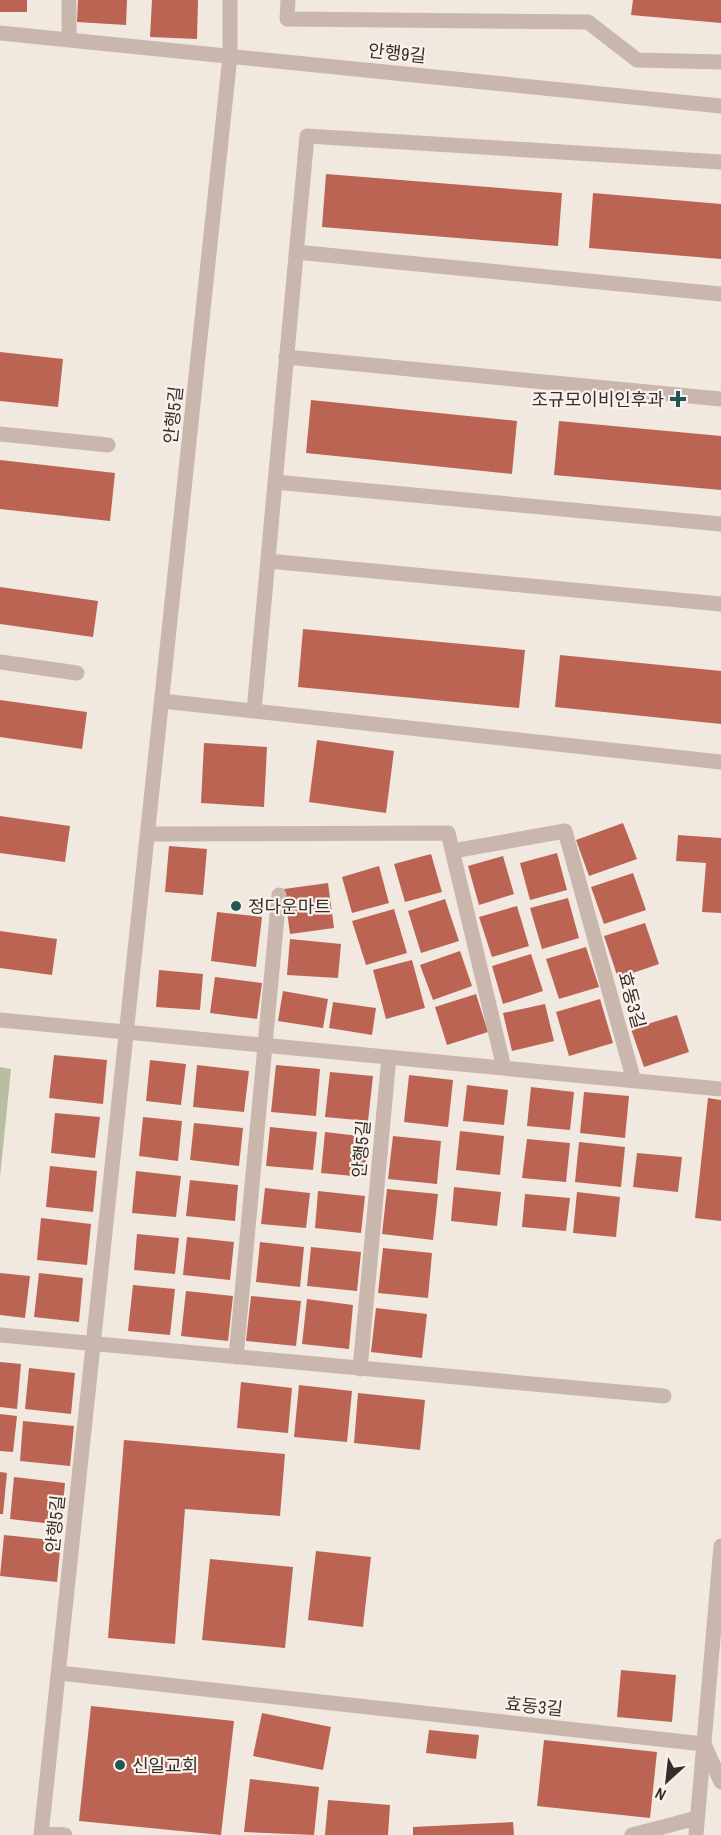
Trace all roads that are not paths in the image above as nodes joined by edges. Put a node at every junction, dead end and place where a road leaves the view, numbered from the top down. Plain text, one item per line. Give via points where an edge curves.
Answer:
1 (69, 0) edge
2 (230, 0) edge
3 (288, 0) edge
4 (0, 33) edge
5 (69, 40) junction
6 (230, 56) junction
7 (721, 62) edge
8 (721, 106) edge
9 (721, 162) edge
10 (296, 252) junction
11 (721, 294) edge
12 (286, 357) junction
13 (721, 399) edge
14 (0, 434) edge
15 (108, 445) dead end
16 (275, 482) junction
17 (721, 525) edge
18 (268, 561) junction
19 (721, 604) edge
20 (0, 662) edge
21 (77, 673) dead end
22 (162, 701) junction
23 (254, 711) junction
24 (721, 762) edge
25 (148, 834) junction
26 (453, 851) junction
27 (279, 895) dead end
28 (0, 1020) edge
29 (126, 1032) junction
30 (265, 1045) junction
31 (389, 1057) junction
32 (504, 1068) junction
33 (634, 1080) junction
34 (721, 1089) edge
35 (0, 1335) edge
36 (94, 1344) junction
37 (236, 1357) junction
38 (360, 1369) junction
39 (664, 1396) dead end
40 (721, 1546) edge
41 (59, 1673) junction
42 (704, 1744) junction
43 (721, 1782) edge
44 (697, 1818) junction
45 (42, 1834) edge
46 (64, 1835) edge
47 (632, 1835) edge
48 (696, 1835) edge

1 - 5 street
2 - 6 street, 안행5길
3 - 7 street via 287,19 588,22 637,60
4 - 5 street, 안행9길
5 - 6 street, 안행9길
6 - 8 street, 안행9길
6 - 22 street, 안행5길
9 - 10 street via 307,136
10 - 11 street
10 - 12 street
12 - 13 street
12 - 16 street
14 - 15 street
16 - 17 street
16 - 18 street
18 - 19 street
18 - 23 street
20 - 21 street
22 - 23 street
22 - 25 street, 안행5길
23 - 24 street
25 - 26 street via 448,833
25 - 29 street, 안행5길
26 - 32 street
26 - 33 street, 효동3길 via 566,831
27 - 30 street
28 - 29 street
29 - 30 street
29 - 36 street, 안행5길
30 - 31 street
30 - 37 street
31 - 32 street
31 - 38 street, 안행5길
32 - 33 street
33 - 34 street
35 - 36 street
36 - 37 street
36 - 41 street, 안행5길
37 - 38 street
38 - 39 street
40 - 42 street
41 - 42 street, 효동3길
41 - 45 street, 안행5길
42 - 43 street
42 - 44 street
44 - 47 street
44 - 48 street
45 - 46 street, 안행5길

